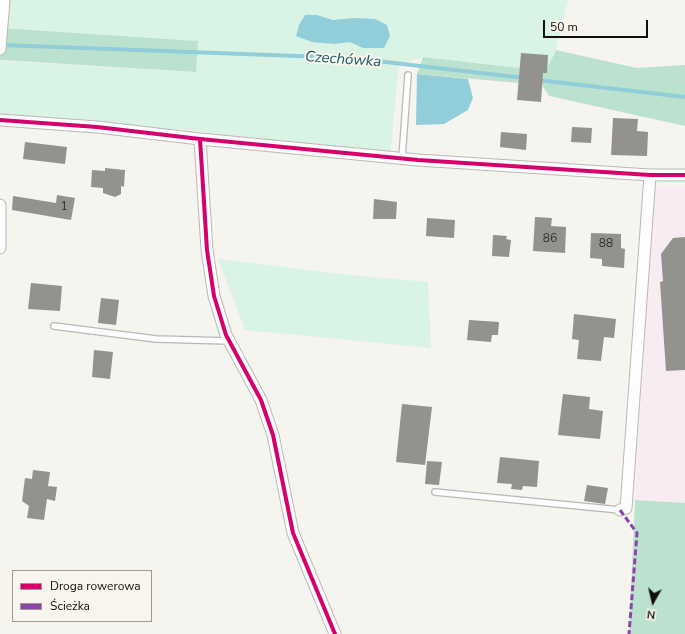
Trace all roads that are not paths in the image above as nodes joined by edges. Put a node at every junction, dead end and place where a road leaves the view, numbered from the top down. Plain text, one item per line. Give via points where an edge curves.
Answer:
1 (4, 0) edge
2 (0, 49) edge
3 (408, 75) dead end
4 (0, 120) edge
5 (200, 139) junction
6 (402, 158) junction
7 (650, 175) junction
8 (685, 175) edge
9 (0, 206) edge
10 (0, 248) edge
11 (54, 326) dead end
12 (229, 341) junction
13 (435, 492) dead end
14 (620, 510) joint
15 (335, 634) edge

1 - 2 street
3 - 6 lane
4 - 5 street via 98,127
5 - 6 street
5 - 12 street via 210,275
6 - 7 street
7 - 8 street
7 - 14 street via 626,508
9 - 10 street
11 - 12 lane via 156,338
12 - 15 street via 261,400 273,435 293,532
13 - 14 lane

